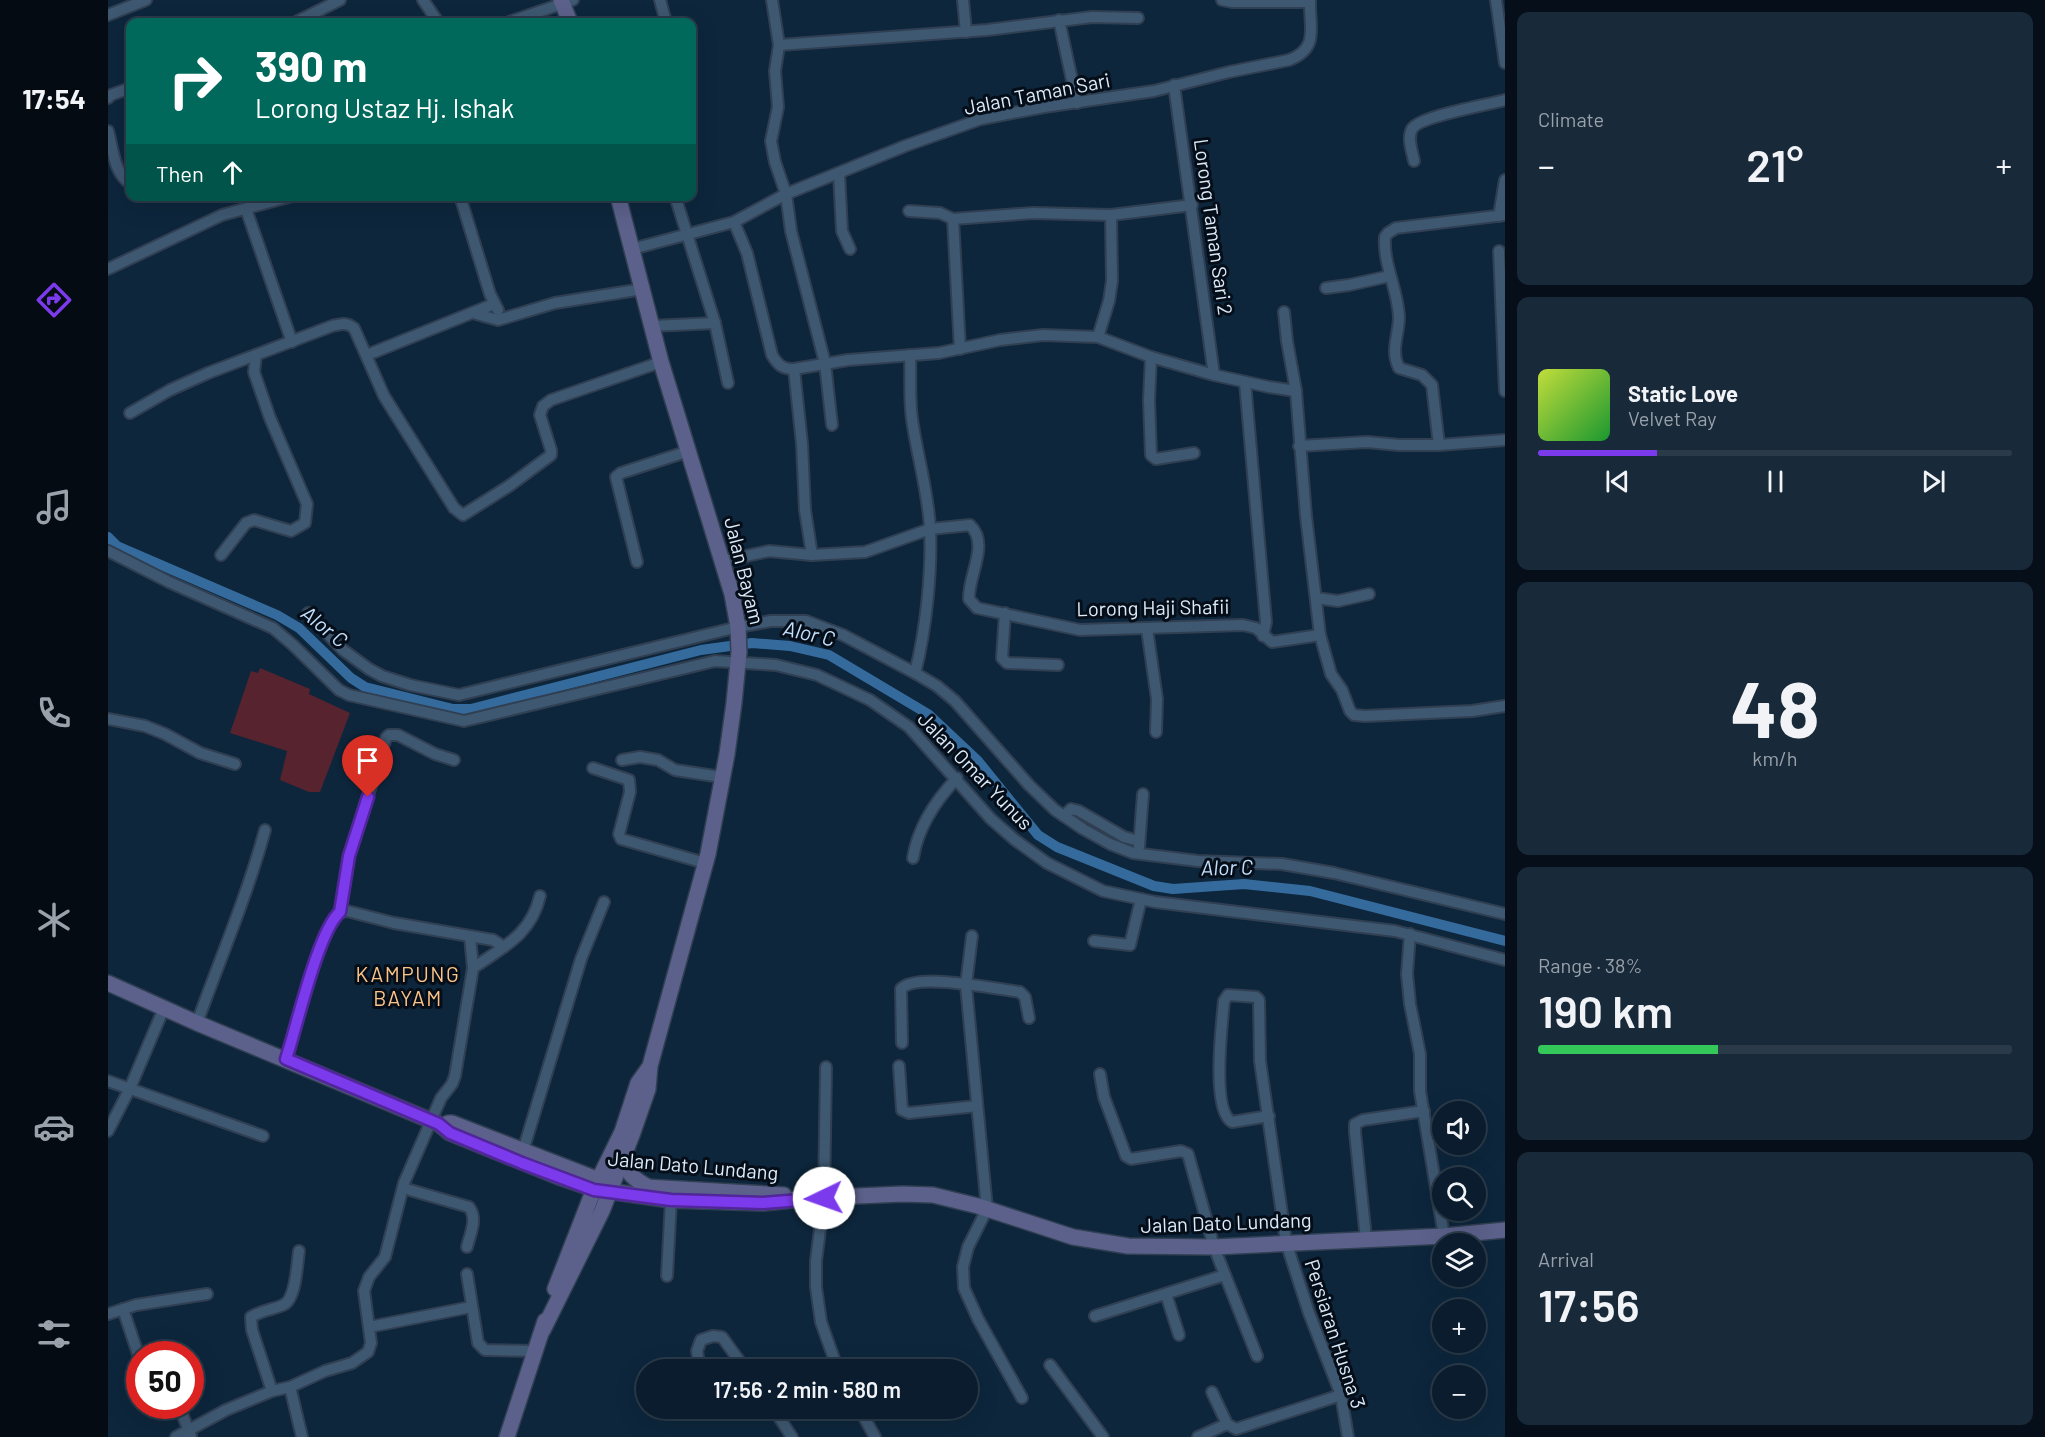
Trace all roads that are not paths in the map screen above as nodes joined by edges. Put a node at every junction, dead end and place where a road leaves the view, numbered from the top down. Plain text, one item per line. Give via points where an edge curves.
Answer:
1 (146, 0) edge
2 (340, 0) edge
3 (423, 0) edge
4 (660, 0) edge
5 (772, 0) edge
6 (963, 0) edge
7 (1222, 0) edge
8 (1496, 0) edge
9 (1310, 1) edge
10 (566, 2) edge
11 (108, 15) edge
12 (304, 18) edge
13 (435, 18) edge
14 (520, 18) edge
15 (569, 18) edge
16 (665, 18) edge
17 (1138, 18) dead end
18 (1059, 20) junction
19 (966, 32) junction
20 (779, 45) junction
21 (1505, 63) edge
22 (1174, 85) junction
23 (126, 89) edge
24 (108, 98) edge
25 (1505, 100) edge
26 (1077, 103) junction
27 (108, 131) edge
28 (1414, 161) dead end
29 (839, 173) junction
30 (126, 180) edge
31 (1505, 180) edge
32 (786, 194) junction
33 (274, 201) edge
34 (462, 201) edge
35 (619, 201) edge
36 (677, 201) edge
37 (1192, 205) junction
38 (246, 209) junction
39 (909, 211) dead end
40 (1111, 215) junction
41 (1502, 215) edge
42 (953, 219) junction
43 (734, 222) junction
44 (688, 234) junction
45 (632, 249) junction
46 (850, 249) dead end
47 (1499, 251) dead end
48 (108, 269) edge
49 (1390, 276) junction
50 (1326, 288) dead end
51 (643, 289) junction
52 (494, 304) junction
53 (1284, 312) dead end
54 (473, 313) junction
55 (504, 318) junction
56 (715, 323) junction
57 (652, 326) junction
58 (1098, 337) junction
59 (292, 342) junction
60 (960, 349) junction
61 (256, 355) junction
62 (910, 355) junction
63 (367, 356) junction
64 (1151, 357) junction
65 (661, 362) junction
66 (825, 363) junction
67 (794, 369) junction
68 (1214, 375) junction
69 (728, 382) dead end
70 (1245, 382) junction
71 (1505, 386) edge
72 (1505, 390) edge
73 (1296, 391) junction
74 (130, 413) dead end
75 (832, 425) dead end
76 (1505, 440) edge
77 (1440, 445) junction
78 (1299, 446) junction
79 (689, 451) junction
80 (1194, 453) dead end
81 (930, 529) junction
82 (108, 551) edge
83 (221, 555) dead end
84 (812, 555) junction
85 (722, 561) junction
86 (637, 562) dead end
87 (1369, 594) dead end
88 (1316, 598) junction
89 (308, 613) dead end
90 (1005, 613) junction
91 (1147, 629) junction
92 (738, 630) junction
93 (1320, 635) junction
94 (1263, 636) junction
95 (739, 657) junction
96 (1058, 665) dead end
97 (915, 673) junction
98 (1505, 706) edge
99 (108, 719) edge
100 (1156, 732) dead end
101 (454, 760) dead end
102 (621, 760) dead end
103 (235, 764) dead end
104 (593, 768) dead end
105 (721, 777) junction
106 (957, 778) junction
107 (1143, 794) dead end
108 (1064, 816) junction
109 (265, 830) dead end
110 (1139, 841) junction
111 (1138, 853) junction
112 (913, 858) dead end
113 (705, 863) junction
114 (540, 896) dead end
115 (1141, 899) junction
116 (604, 902) dead end
117 (340, 912) junction
118 (1505, 914) edge
119 (1410, 934) junction
120 (470, 936) junction
121 (972, 936) dead end
122 (1094, 941) dead end
123 (504, 947) junction
124 (1505, 960) edge
125 (473, 968) junction
126 (108, 983) edge
127 (966, 985) junction
128 (164, 1008) junction
129 (1029, 1018) dead end
130 (197, 1023) junction
131 (902, 1043) dead end
132 (286, 1059) junction
133 (899, 1065) dead end
134 (826, 1067) dead end
135 (1100, 1074) dead end
136 (108, 1081) edge
137 (130, 1088) junction
138 (977, 1106) junction
139 (1424, 1111) junction
140 (1269, 1116) junction
141 (435, 1122) junction
142 (108, 1131) edge
143 (627, 1134) junction
144 (263, 1136) dead end
145 (524, 1151) junction
146 (558, 1171) junction
147 (603, 1186) junction
148 (403, 1188) junction
149 (651, 1192) junction
150 (817, 1198) junction
151 (671, 1200) junction
152 (987, 1209) junction
153 (602, 1211) junction
154 (1505, 1230) edge
155 (1444, 1233) edge
156 (1474, 1233) edge
157 (575, 1234) junction
158 (1432, 1236) edge
159 (1366, 1239) junction
160 (1286, 1242) junction
161 (467, 1247) dead end
162 (1214, 1247) junction
163 (298, 1251) dead end
164 (467, 1274) dead end
165 (1225, 1275) junction
166 (667, 1276) dead end
167 (207, 1294) dead end
168 (1166, 1294) junction
169 (471, 1307) junction
170 (123, 1309) junction
171 (108, 1314) edge
172 (1095, 1316) dead end
173 (369, 1327) junction
174 (543, 1330) junction
175 (1179, 1335) dead end
176 (134, 1341) edge
177 (536, 1351) junction
178 (1257, 1356) dead end
179 (698, 1359) edge
180 (738, 1359) edge
181 (834, 1359) edge
182 (1050, 1365) dead end
183 (290, 1387) junction
184 (272, 1391) junction
185 (1212, 1392) dead end
186 (1341, 1395) junction
187 (1022, 1398) dead end
188 (184, 1419) edge
189 (780, 1419) edge
190 (865, 1419) edge
191 (1227, 1424) junction
192 (190, 1434) edge
193 (176, 1437) edge
194 (302, 1437) edge
195 (507, 1437) edge
196 (792, 1437) edge
197 (875, 1437) edge
198 (1103, 1437) edge
199 (1198, 1437) edge
200 (1348, 1437) edge

1 - 11 street
2 - 12 street
3 - 13 street
4 - 16 street
5 - 20 street
6 - 19 street
7 - 9 street
8 - 21 street
9 - 22 street, Jalan Taman Sari via 1311,40 1298,56
10 - 14 street
10 - 15 main road
17 - 18 street
18 - 19 street
18 - 26 street
19 - 20 street
20 - 32 street via 775,71 778,107 771,141
22 - 26 street, Jalan Taman Sari
22 - 37 street, Lorong Taman Sari 2
23 - 24 street
25 - 28 street via 1418,123 1410,138
26 - 29 street, Jalan Taman Sari via 981,119
27 - 30 street via 119,172
29 - 32 street, Jalan Taman Sari
29 - 46 street via 842,231
31 - 41 street
32 - 43 street, Jalan Taman Sari
32 - 66 street via 791,231
33 - 38 street
34 - 52 street
35 - 45 main road, Jalan Bayam
36 - 44 street
37 - 40 street
37 - 68 street, Lorong Taman Sari 2
38 - 48 street via 222,215
38 - 59 street
39 - 42 street via 940,213
40 - 42 street via 1034,213
40 - 58 street via 1112,281
41 - 49 street via 1392,230 1385,237
42 - 60 street
43 - 44 street, Jalan Taman Sari
43 - 67 street via 747,253 772,355 778,365
44 - 45 street, Jalan Taman Sari
44 - 56 street
45 - 51 main road, Jalan Bayam
47 - 71 street
49 - 50 street
49 - 77 street via 1399,318 1396,361 1399,368 1422,375 1432,385
51 - 55 street via 555,303
51 - 57 main road, Jalan Bayam
52 - 54 street
52 - 55 street
53 - 73 street
54 - 55 street via 491,319
54 - 63 street
56 - 57 street
56 - 69 street
57 - 65 main road, Jalan Bayam
58 - 60 street via 1043,335
58 - 64 street
59 - 61 street
59 - 63 street via 344,323 354,328
60 - 62 street
61 - 74 street via 170,390
61 - 83 street via 254,372 307,504 305,523 291,531 254,520 246,523
62 - 66 street
62 - 81 street via 912,417
63 - 65 street via 384,396 454,508 463,514 551,454 540,415 543,406
64 - 68 street
64 - 80 street via 1151,454 1156,459
65 - 79 main road, Jalan Bayam
66 - 67 street
66 - 75 street
67 - 84 street
68 - 70 street
70 - 73 street
70 - 94 street via 1266,622
71 - 72 street
73 - 78 street
76 - 77 street
77 - 78 street via 1367,442
78 - 88 street
79 - 85 main road, Jalan Bayam
79 - 86 street via 616,477
81 - 84 street, Lorong Haji Shafii via 865,552
81 - 90 street, Lorong Haji Shafii via 970,525 975,530 979,544 969,599 978,608
81 - 97 street via 921,650
82 - 95 street, Jalan Omar Yunus via 273,628 349,695 464,721
84 - 85 street, Lorong Haji Shafii via 769,551
85 - 92 main road, Jalan Bayam
87 - 88 street via 1338,601
88 - 93 street
89 - 92 street via 343,650 369,669 410,685 459,695
90 - 91 street, Lorong Haji Shafii via 1080,630
90 - 96 street via 1002,658 1007,663
91 - 94 street, Lorong Haji Shafii via 1243,625 1256,628
91 - 100 street via 1157,699
92 - 95 main road, Jalan Bayam
92 - 97 street via 771,621 806,621 843,635
93 - 94 street, Lorong Haji Shafii via 1272,642
93 - 98 street via 1331,674 1354,715 1472,711
95 - 105 main road, Jalan Bayam
95 - 106 street, Jalan Omar Yunus via 816,675 870,700 909,727
97 - 108 street via 955,701 1029,785
99 - 103 street via 145,726 200,753
101 - 117 street via 398,735 386,738 349,856
102 - 105 street via 658,760 675,770
104 - 113 street via 630,780 621,839
105 - 113 main road, Jalan Bayam
106 - 112 street via 934,805 914,847
106 - 115 street, Jalan Omar Yunus via 991,819 1047,863 1103,891
107 - 110 street
108 - 110 street via 1071,809 1079,811 1124,837
108 - 111 street via 1110,844
109 - 130 street
110 - 111 street
111 - 118 street via 1198,861 1282,864
113 - 143 main road, Jalan Bayam via 650,1066 638,1083
114 - 123 street via 531,921
115 - 119 street, Jalan Omar Yunus
115 - 122 street via 1130,945
116 - 145 street via 581,959
117 - 120 street
117 - 132 street via 319,952
119 - 124 street, Jalan Omar Yunus
119 - 139 street via 1407,974 1420,1054
120 - 123 street via 493,940
120 - 125 street
121 - 127 street
123 - 125 street
125 - 141 street via 455,1076 441,1098
126 - 128 main road, Jalan Dato Lundang
127 - 129 street via 1022,993
127 - 131 street via 935,981 906,984 901,989
127 - 138 street
128 - 130 main road, Jalan Dato Lundang
128 - 137 street
130 - 132 main road, Jalan Dato Lundang
132 - 141 main road, Jalan Dato Lundang
133 - 138 street via 902,1110 909,1113
134 - 150 street
135 - 162 street via 1104,1098 1126,1156 1131,1159 1181,1151 1188,1154
136 - 137 street
137 - 142 street
137 - 144 street
138 - 152 street
139 - 155 street
139 - 159 street via 1355,1124
140 - 140 street, Persiaran Husna 3 via 1260,1061 1259,1000 1232,994 1224,1001 1218,1057 1226,1117 1232,1122
140 - 160 street, Persiaran Husna 3
141 - 145 main road, Jalan Dato Lundang via 452,1123
141 - 146 main road, Jalan Dato Lundang via 450,1133
141 - 148 street
143 - 146 main road via 591,1166
143 - 147 main road, Jalan Bayam
143 - 149 main road via 628,1171
145 - 146 main road, Jalan Dato Lundang
146 - 147 main road, Jalan Dato Lundang
146 - 157 main road via 578,1196
147 - 149 main road, Jalan Dato Lundang
147 - 153 main road
147 - 157 main road
148 - 161 street via 469,1207 474,1219
148 - 173 street via 385,1257 369,1277 364,1291
149 - 150 main road, Jalan Dato Lundang via 764,1192
149 - 151 main road, Jalan Dato Lundang
149 - 153 main road via 609,1205
150 - 151 main road, Jalan Dato Lundang via 763,1203
150 - 152 main road, Jalan Dato Lundang via 933,1195
150 - 181 street via 816,1287 821,1322
151 - 166 street
152 - 162 main road, Jalan Dato Lundang via 1101,1243
152 - 187 street via 968,1247 964,1288
153 - 174 main road
154 - 156 main road, Jalan Dato Lundang
157 - 174 main road
158 - 159 main road, Jalan Dato Lundang
159 - 160 main road, Jalan Dato Lundang
160 - 162 main road, Jalan Dato Lundang
160 - 186 street, Persiaran Husna 3
162 - 165 street
163 - 184 street via 292,1296 286,1304 251,1317
164 - 169 street
165 - 168 street
165 - 178 street
167 - 170 street
168 - 172 street
168 - 175 street
169 - 173 street
169 - 177 street via 478,1343 485,1350
170 - 171 street
170 - 176 street
173 - 183 street via 368,1353 352,1364
174 - 177 main road
177 - 195 main road
179 - 180 street via 701,1340 713,1336 722,1337
182 - 198 street
183 - 184 street
183 - 194 street
184 - 192 street via 226,1410
185 - 191 street
186 - 191 street via 1236,1429
186 - 200 street, Persiaran Husna 3
188 - 192 street
189 - 196 street
190 - 197 street
191 - 199 street
192 - 193 street

